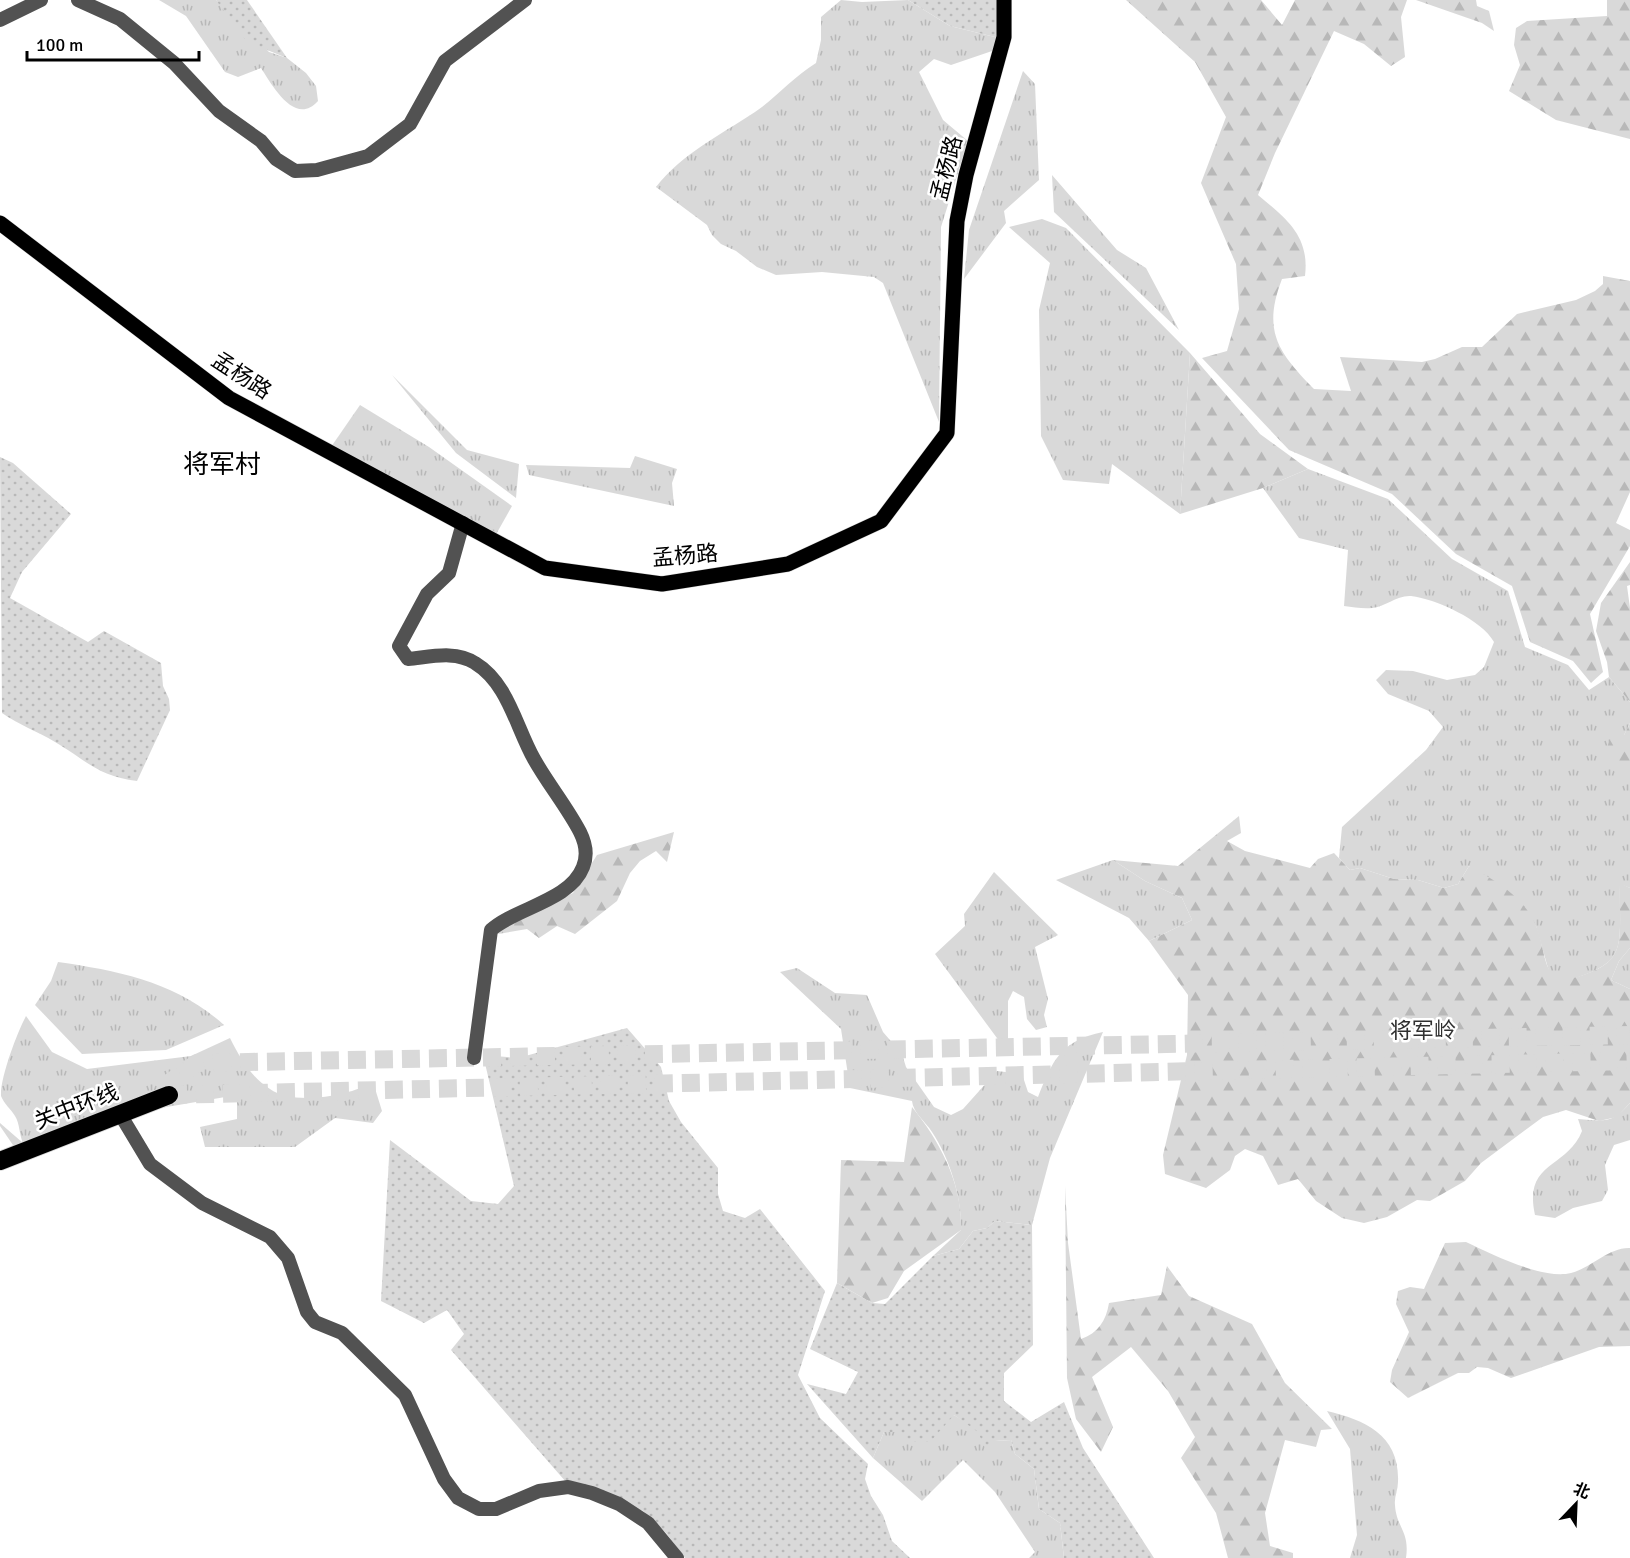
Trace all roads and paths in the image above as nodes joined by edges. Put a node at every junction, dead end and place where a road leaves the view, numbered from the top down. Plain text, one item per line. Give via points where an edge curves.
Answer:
1 (41, 0) edge
2 (78, 0) edge
3 (525, 0) edge
4 (1004, 0) edge
5 (0, 20) edge
6 (0, 223) edge
7 (463, 523) junction
8 (474, 1058) dead end
9 (120, 1114) junction
10 (0, 1150) edge
11 (0, 1161) edge
12 (677, 1558) edge

1 - 5 street
2 - 3 street via 120,19 174,63 219,111 295,171 316,170 368,156 410,124 445,61
4 - 7 main road, 孟杨路 via 1004,36 957,221 947,433 882,520 788,564 662,584 545,568
6 - 7 main road, 孟杨路 via 229,398
7 - 8 street via 449,573 427,594 399,646 408,659 457,655 492,677 587,852 582,869 568,886 503,919 491,930
9 - 10 highway, 关中环线 via 167,1090
9 - 11 highway, 关中环线
9 - 12 street via 150,1164 202,1203 270,1238 288,1258 307,1312 315,1322 342,1333 405,1395 444,1479 458,1498 480,1509 496,1509 539,1491 568,1487 592,1493 648,1522

